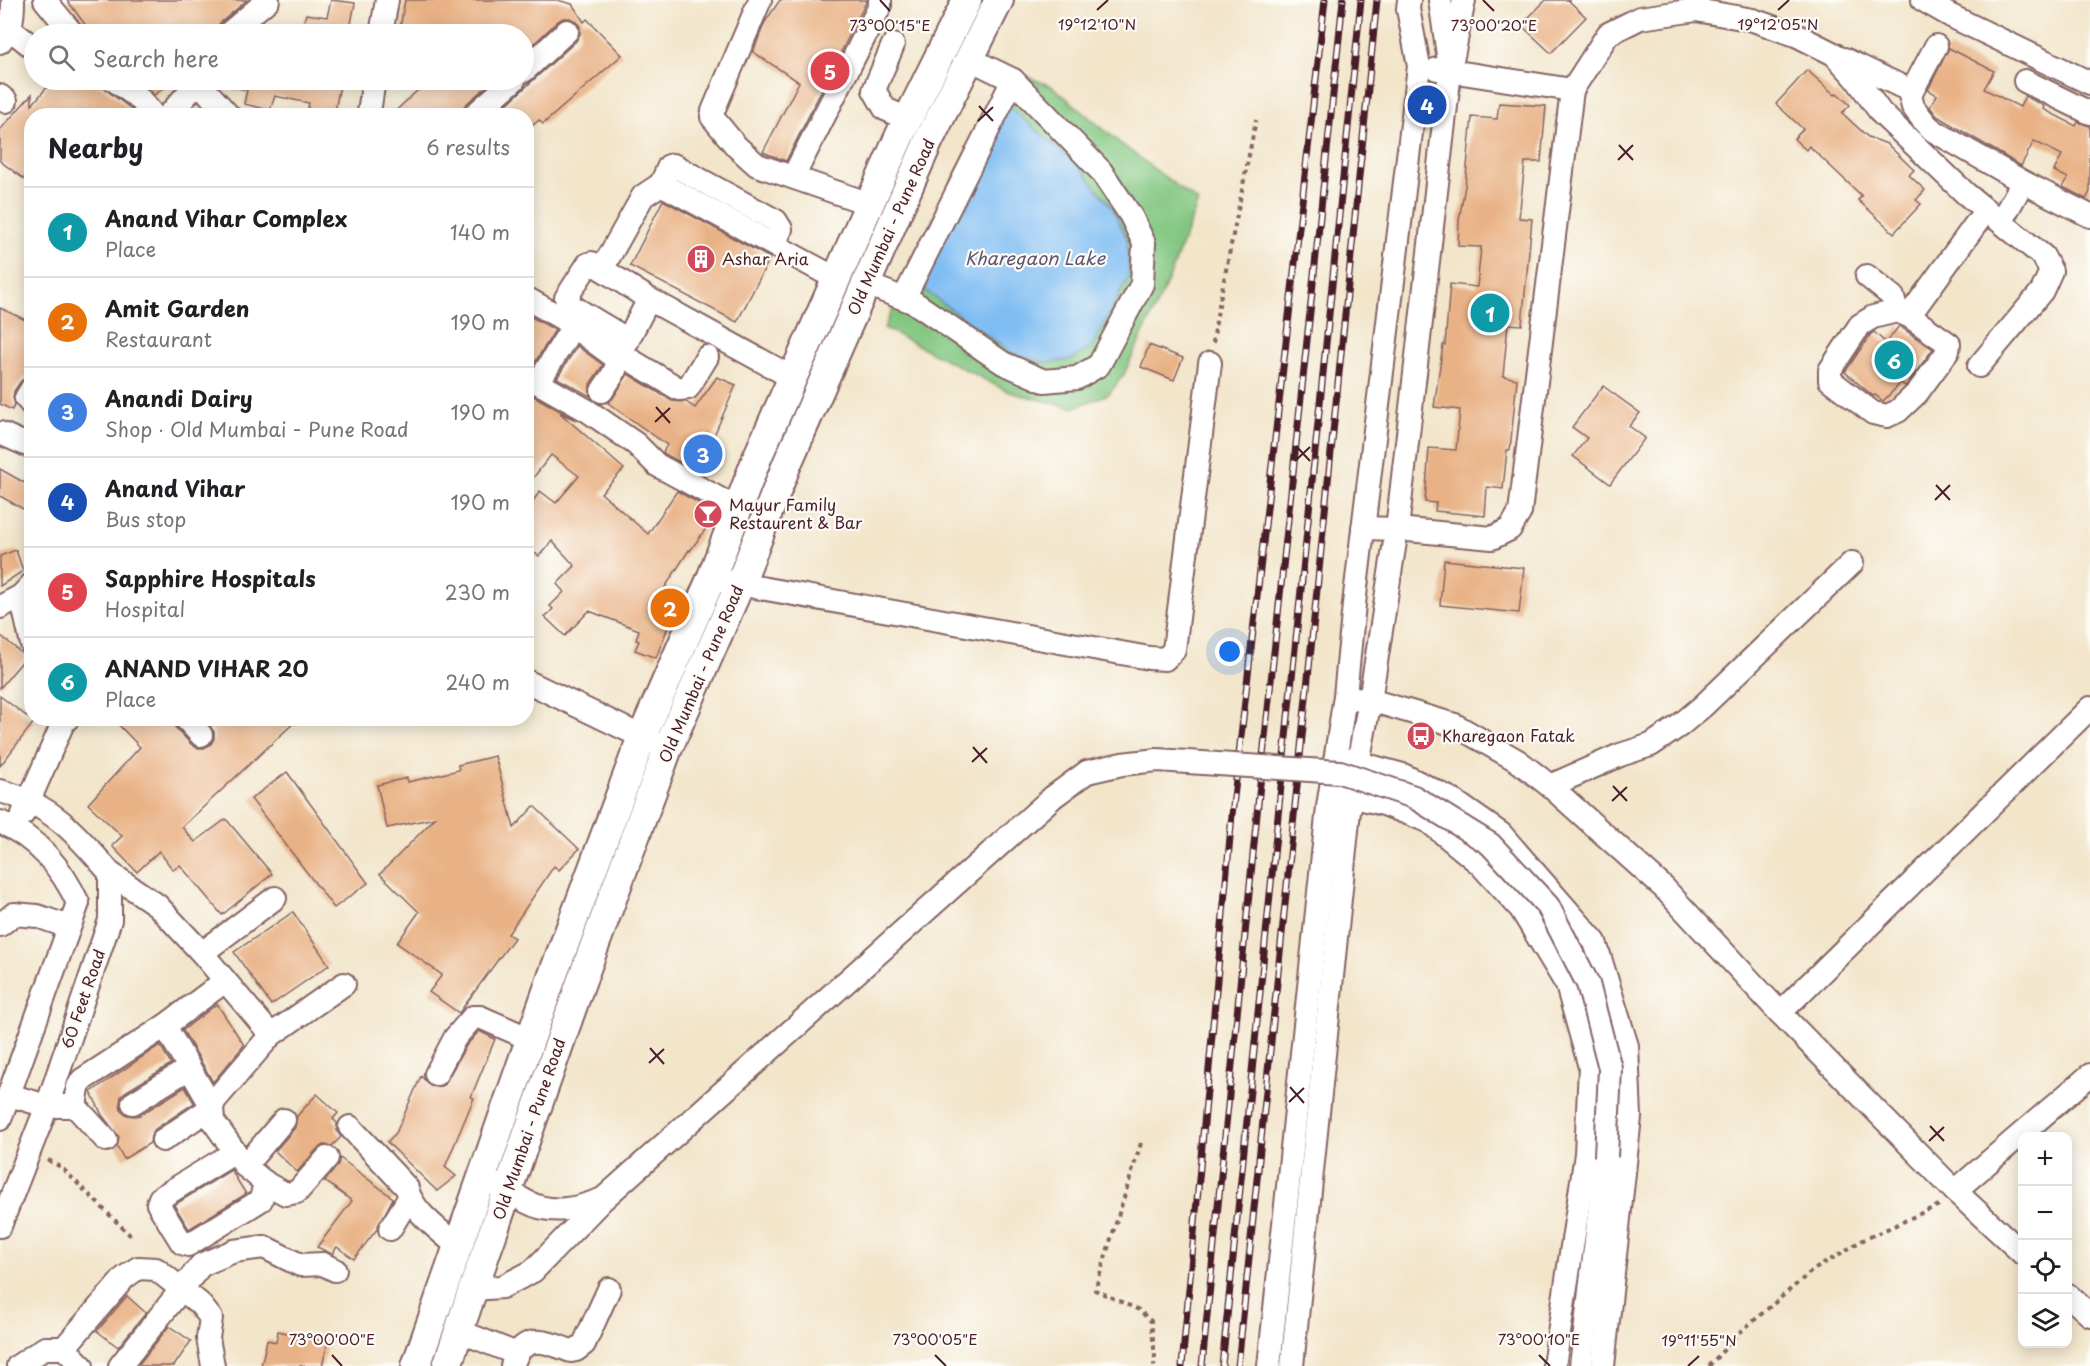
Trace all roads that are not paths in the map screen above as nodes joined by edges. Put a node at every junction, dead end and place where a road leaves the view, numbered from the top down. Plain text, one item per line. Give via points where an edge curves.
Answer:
1 (13, 0) edge
2 (45, 0) edge
3 (268, 0) edge
4 (387, 0) edge
5 (760, 0) edge
6 (880, 0) edge
7 (1409, 0) edge
8 (1440, 0) edge
9 (1464, 0) edge
10 (1923, 0) edge
11 (959, 3) edge
12 (994, 9) edge
13 (65, 24) edge
14 (240, 24) edge
15 (383, 24) edge
16 (567, 32) dead end
17 (5, 36) edge
18 (24, 43) edge
19 (893, 45) dead end
20 (1936, 46) dead end
21 (1834, 54) junction
22 (970, 59) junction
23 (534, 62) edge
24 (1419, 66) junction
25 (1450, 71) junction
26 (1013, 80) junction
27 (2025, 81) dead end
28 (2090, 82) edge
29 (128, 90) edge
30 (191, 90) edge
31 (207, 90) edge
32 (372, 90) edge
33 (502, 90) edge
34 (1572, 90) junction
35 (1911, 91) junction
36 (147, 108) edge
37 (175, 108) edge
38 (222, 108) edge
39 (370, 108) edge
40 (482, 108) edge
41 (2090, 113) edge
42 (908, 119) junction
43 (793, 177) junction
44 (2023, 183) junction
45 (870, 204) junction
46 (1994, 215) junction
47 (2090, 216) edge
48 (602, 269) junction
49 (1867, 276) dead end
50 (837, 279) junction
51 (866, 284) junction
52 (903, 298) junction
53 (649, 299) junction
54 (534, 303) edge
55 (1903, 314) junction
56 (573, 326) junction
57 (628, 340) junction
58 (707, 357) dead end
59 (1210, 363) road end
60 (1979, 366) dead end
61 (534, 375) edge
62 (793, 378) junction
63 (534, 382) edge
64 (602, 391) dead end
65 (0, 433) edge
66 (24, 441) edge
67 (738, 510) junction
68 (1363, 528) junction
69 (1397, 529) junction
70 (1852, 563) dead end
71 (711, 579) junction
72 (740, 584) junction
73 (24, 591) edge
74 (0, 607) edge
75 (534, 685) edge
76 (1345, 696) junction
77 (1370, 699) junction
78 (2090, 708) edge
79 (60, 726) edge
80 (193, 726) edge
81 (201, 735) dead end
82 (642, 737) junction
83 (668, 748) junction
84 (1336, 758) junction
85 (1359, 762) junction
86 (1382, 769) junction
87 (1550, 786) junction
88 (0, 792) edge
89 (1330, 792) junction
90 (1363, 798) junction
91 (28, 800) junction
92 (9, 826) edge
93 (110, 873) junction
94 (275, 898) dead end
95 (0, 925) edge
96 (69, 927) junction
97 (202, 953) junction
98 (225, 981) junction
99 (344, 984) dead end
100 (1780, 1013) junction
101 (165, 1026) junction
102 (271, 1035) junction
103 (530, 1039) junction
104 (188, 1069) junction
105 (436, 1074) dead end
106 (2090, 1075) edge
107 (9, 1095) junction
108 (133, 1103) dead end
109 (47, 1106) junction
110 (75, 1106) junction
111 (212, 1107) junction
112 (0, 1119) edge
113 (284, 1120) dead end
114 (350, 1127) dead end
115 (106, 1140) dead end
116 (163, 1140) dead end
117 (327, 1158) dead end
118 (240, 1159) junction
119 (481, 1178) junction
120 (265, 1182) junction
121 (507, 1189) junction
122 (1955, 1191) junction
123 (409, 1198) junction
124 (602, 1200) junction
125 (0, 1226) edge
126 (390, 1228) dead end
127 (457, 1246) junction
128 (2018, 1249) edge
129 (335, 1270) dead end
130 (473, 1288) junction
131 (609, 1289) dead end
132 (181, 1291) junction
133 (2072, 1299) edge
134 (2090, 1315) edge
135 (459, 1331) junction
136 (64, 1348) junction
137 (515, 1360) edge
138 (18, 1366) edge
139 (82, 1366) edge
140 (120, 1366) edge
141 (213, 1366) edge
142 (416, 1366) edge
143 (447, 1366) edge
144 (1269, 1366) edge
145 (1292, 1366) edge
146 (1554, 1366) edge
147 (1581, 1366) edge
148 (1603, 1366) edge

1 - 17 street
2 - 13 street
3 - 14 street
4 - 15 street
5 - 43 street via 712,117 757,165
6 - 43 street
7 - 24 street
8 - 25 street
9 - 25 street
10 - 28 street
11 - 12 street
11 - 42 main road, Old Mumbai - Pune Road
12 - 22 main road, Old Mumbai - Pune Road
16 - 23 street
17 - 18 street
19 - 42 street via 874,90 885,109
20 - 35 street
21 - 34 street via 1753,20 1696,10 1640,18 1608,34
21 - 35 street
21 - 46 street via 1881,113 1966,195
22 - 26 street
22 - 51 main road, Old Mumbai - Pune Road via 929,140
24 - 25 street
24 - 68 street
25 - 34 street
25 - 69 street
26 - 52 street
26 - 52 street via 1101,171 1131,216 1144,243 1143,284 1099,365 1077,378 1044,381 1003,363
27 - 41 street
29 - 36 street
30 - 37 street
31 - 38 street
32 - 39 street
33 - 40 street
34 - 69 street via 1520,512 1510,530 1492,538
35 - 44 street via 1910,101 1927,125
42 - 45 main road, Old Mumbai - Pune Road
43 - 45 street
44 - 46 street
44 - 47 street
45 - 50 main road, Old Mumbai - Pune Road
46 - 55 street
46 - 60 street via 2043,255 2051,271 2042,291
48 - 50 street via 643,196 661,184
48 - 53 street
48 - 57 street via 588,264 566,298 568,304
49 - 55 street via 1893,297
50 - 62 main road, Old Mumbai - Pune Road
51 - 52 street
51 - 72 main road, Old Mumbai - Pune Road via 787,464
53 - 57 street
53 - 62 street
54 - 56 street
55 - 55 street via 1873,316 1860,326 1830,370 1830,380 1873,413 1887,416 1898,411 1917,393 1948,351 1948,344
56 - 61 street
56 - 64 street via 618,362
57 - 58 street via 622,351 627,358 679,389 688,388
59 - 72 street via 1174,650 1165,659
62 - 67 main road, Old Mumbai - Pune Road
63 - 67 street via 588,411 636,444 657,465
65 - 66 street
67 - 71 main road, Old Mumbai - Pune Road
68 - 69 street
68 - 76 street
69 - 77 street
70 - 87 street via 1679,726 1651,745
71 - 72 street
71 - 82 main road, Old Mumbai - Pune Road
72 - 83 main road, Old Mumbai - Pune Road
73 - 74 street
75 - 82 street
76 - 77 street
76 - 84 street
77 - 85 street
77 - 87 street via 1455,725 1518,761
78 - 100 street
79 - 91 street
80 - 81 street
82 - 83 street
82 - 103 main road, Old Mumbai - Pune Road
83 - 121 main road, Old Mumbai - Pune Road
84 - 85 street
84 - 89 street
85 - 86 street
85 - 90 street
86 - 90 street
86 - 148 street via 1451,799 1501,834 1595,942 1627,1046 1630,1117
87 - 100 street via 1664,888
88 - 91 street
89 - 90 street
89 - 144 street
90 - 145 street via 1349,811
90 - 146 street via 1428,821 1480,864 1521,909 1567,985 1590,1067 1586,1154
91 - 92 street
91 - 93 street via 49,811 80,838
92 - 96 street via 52,860 68,882 78,903
93 - 97 street via 157,905
93 - 109 street, 60 Feet Road via 110,920
94 - 97 street
95 - 96 street via 14,914 37,916
96 - 107 street
97 - 98 street
98 - 101 street
98 - 102 street
99 - 102 street
100 - 122 street
101 - 104 street
101 - 110 street via 82,1080
102 - 111 street
103 - 105 street via 473,1017 455,1038
103 - 119 main road, Old Mumbai - Pune Road
104 - 108 street
104 - 111 street
106 - 122 street
107 - 109 street
107 - 112 street
109 - 110 street
109 - 125 street, 60 Feet Road
110 - 115 street
111 - 116 street
111 - 118 street via 213,1121
113 - 118 street
114 - 123 street via 407,1188
117 - 120 street via 297,1192 286,1194
118 - 120 street
118 - 120 street via 160,1198 158,1204 182,1243 188,1245 261,1200
119 - 121 street
119 - 127 main road, Old Mumbai - Pune Road
121 - 124 street via 529,1203 553,1210 578,1209
121 - 130 main road, Old Mumbai - Pune Road
122 - 128 street
123 - 126 street
123 - 127 street
124 - 130 street via 533,1271 502,1287
124 - 147 street, bridge via 1053,797 1087,772 1157,760 1340,772 1414,797 1490,844 1548,906 1588,984 1610,1068 1606,1157
127 - 142 main road, Old Mumbai - Pune Road
129 - 132 street via 323,1264 300,1265 264,1247 234,1251 201,1265
130 - 135 main road, Old Mumbai - Pune Road
131 - 137 street via 584,1344 571,1351 540,1340 521,1347
132 - 136 street via 156,1269 138,1268 124,1278
132 - 140 street
132 - 141 street via 199,1303 211,1318 208,1338
133 - 134 street
135 - 137 street
135 - 143 main road, Old Mumbai - Pune Road
136 - 138 street via 45,1348
136 - 139 street

